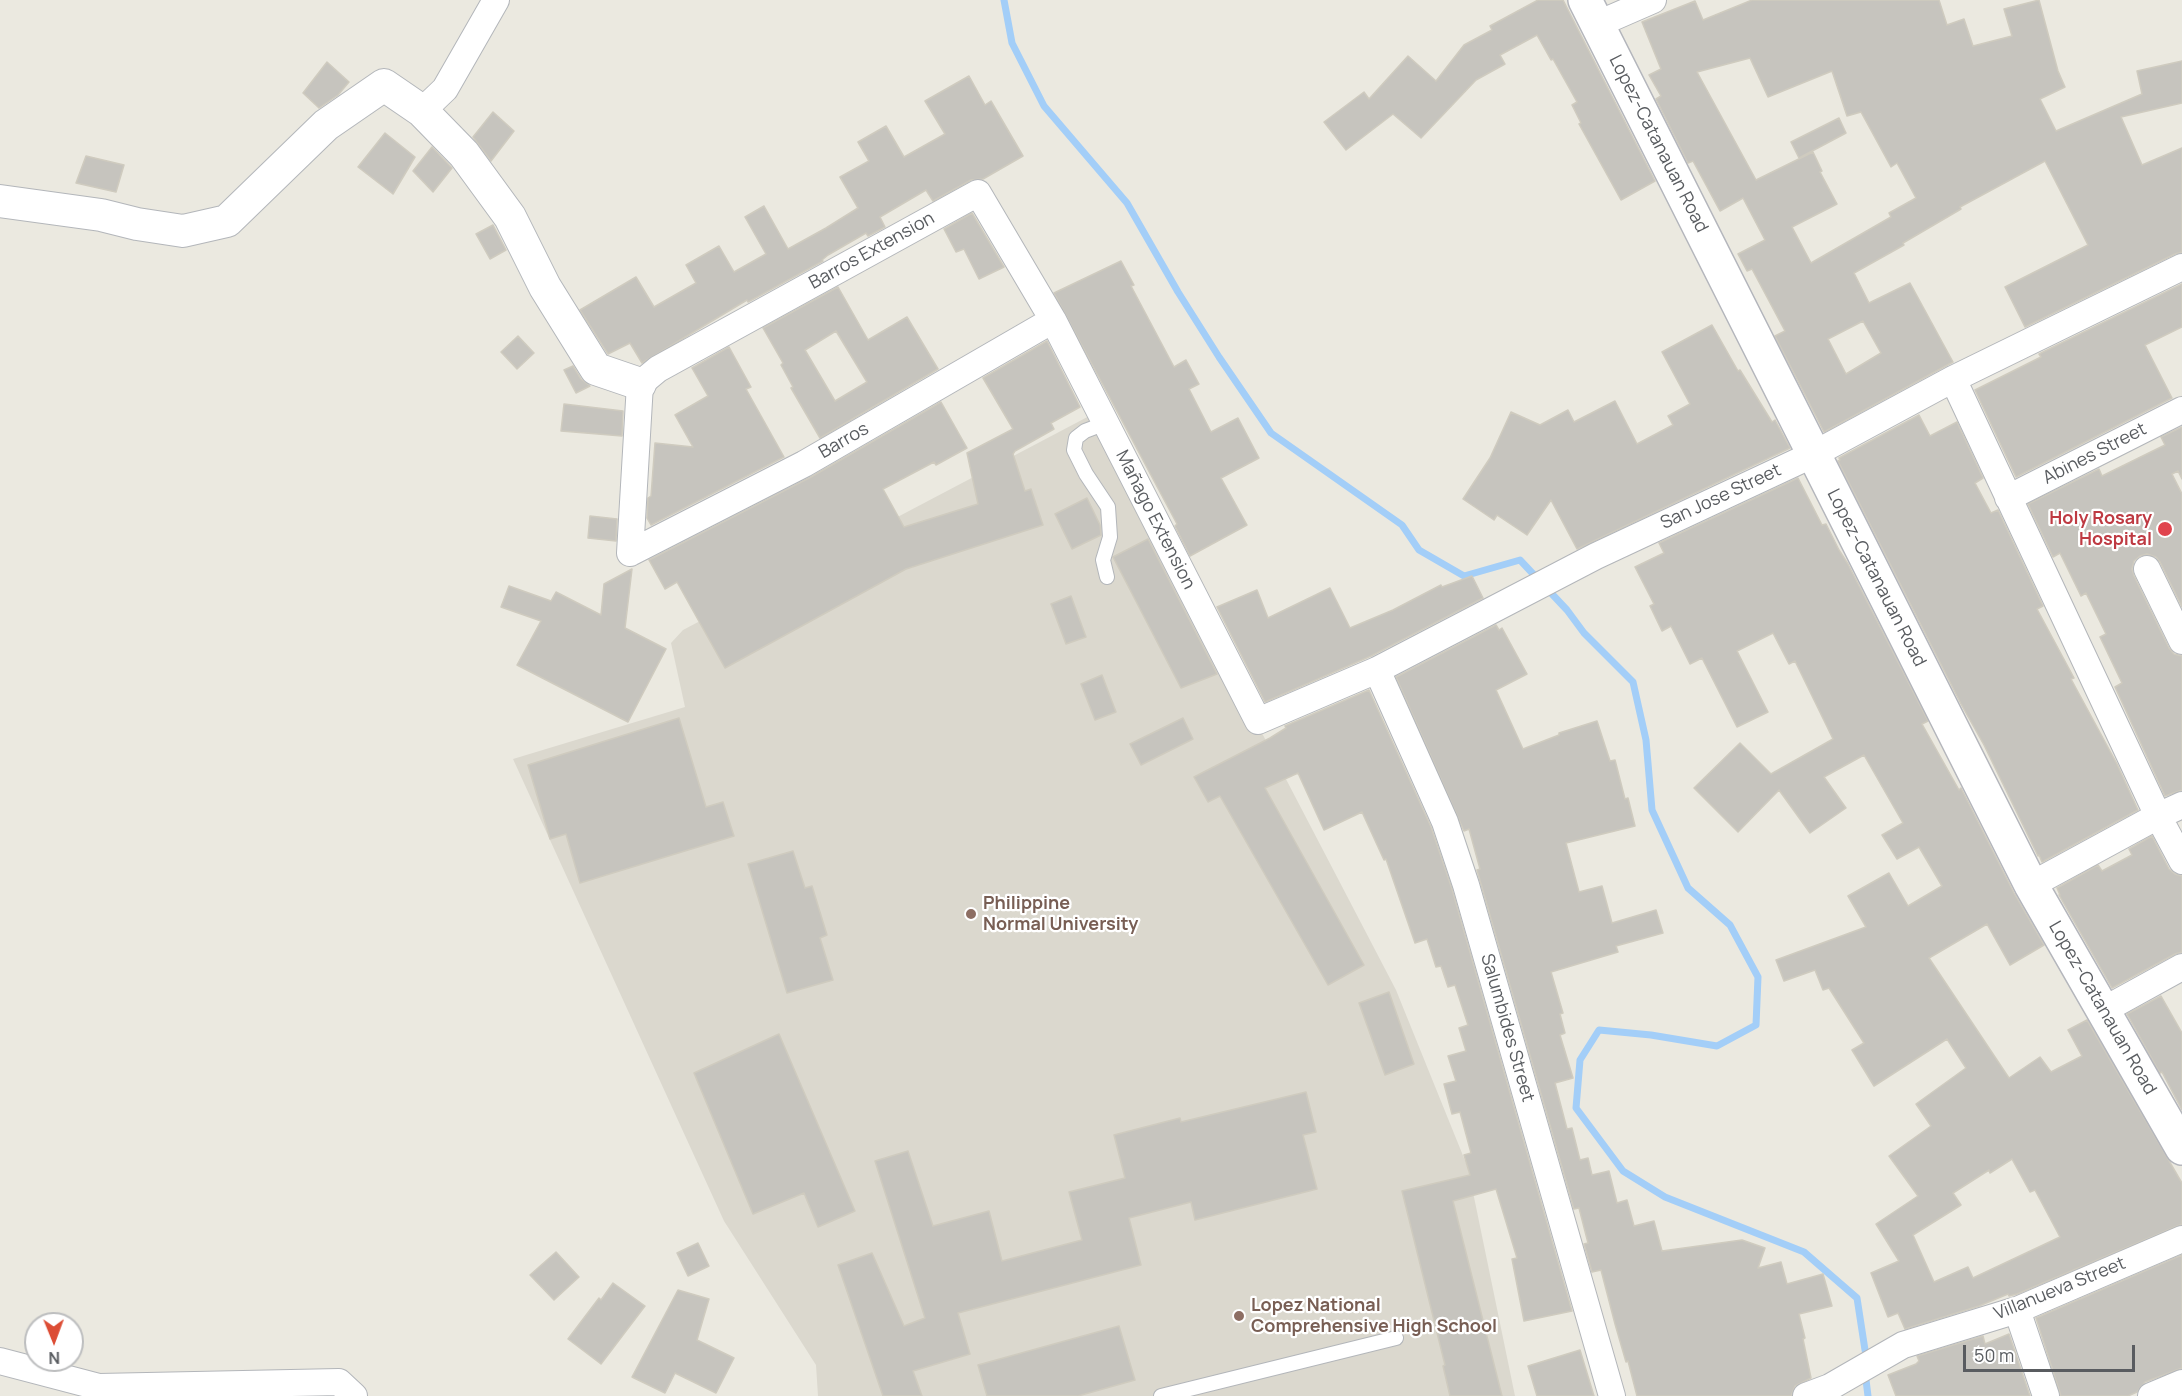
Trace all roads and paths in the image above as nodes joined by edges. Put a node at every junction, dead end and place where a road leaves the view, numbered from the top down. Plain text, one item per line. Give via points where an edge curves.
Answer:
1 (496, 0) edge
2 (1653, 0) edge
3 (1591, 12) edge
4 (422, 111) junction
5 (0, 201) edge
6 (2182, 267) edge
7 (1053, 320) junction
8 (1953, 379) junction
9 (640, 384) junction
10 (2182, 410) edge
11 (1106, 423) junction
12 (1814, 454) junction
13 (2008, 498) junction
14 (2147, 569) dead end
15 (1107, 577) dead end
16 (2182, 641) edge
17 (1377, 670) junction
18 (1258, 721) joint
19 (2182, 805) edge
20 (2158, 816) junction
21 (2182, 861) edge
22 (2031, 885) junction
23 (2182, 967) edge
24 (2102, 1011) junction
25 (2179, 1136) edge
26 (2182, 1239) edge
27 (2017, 1310) junction
28 (1396, 1338) dead end
29 (0, 1361) edge
30 (2182, 1383) edge
31 (354, 1396) edge
32 (1161, 1396) edge
33 (1612, 1396) edge
34 (1806, 1396) edge
35 (2046, 1396) edge
36 (2151, 1396) edge

1 - 4 street via 445,89
2 - 3 street
3 - 12 main road, Lopez-Catanauan Road
4 - 5 street via 384,85 326,125 227,222 183,231 101,214
4 - 9 street via 464,154 510,217 545,287 596,369
6 - 8 street, San Jose Street
7 - 9 street, Barros Extension via 978,193 658,369
7 - 9 street, Barros via 804,464 630,553
7 - 11 street, Mañago Extension
8 - 12 street, San Jose Street
8 - 13 street
10 - 13 street, Abines Street
11 - 15 lane via 1084,431 1076,438 1074,450 1108,507 1110,537 1103,560
11 - 18 street, Mañago Extension
12 - 17 street, San Jose Street via 1596,556
12 - 22 main road, Lopez-Catanauan Road
13 - 20 street
14 - 16 street
17 - 18 street, San Jose Street
17 - 33 street, Salumbides Street via 1445,822 1466,885
19 - 20 street
20 - 21 street
20 - 22 street
22 - 24 main road, Lopez-Catanauan Road
23 - 24 street
24 - 25 main road, Lopez-Catanauan Road
26 - 27 street, Villanueva Street
27 - 34 street, Villanueva Street via 1903,1345 1830,1388
27 - 35 street
28 - 32 lane
29 - 31 street via 99,1387 339,1382
30 - 36 street

